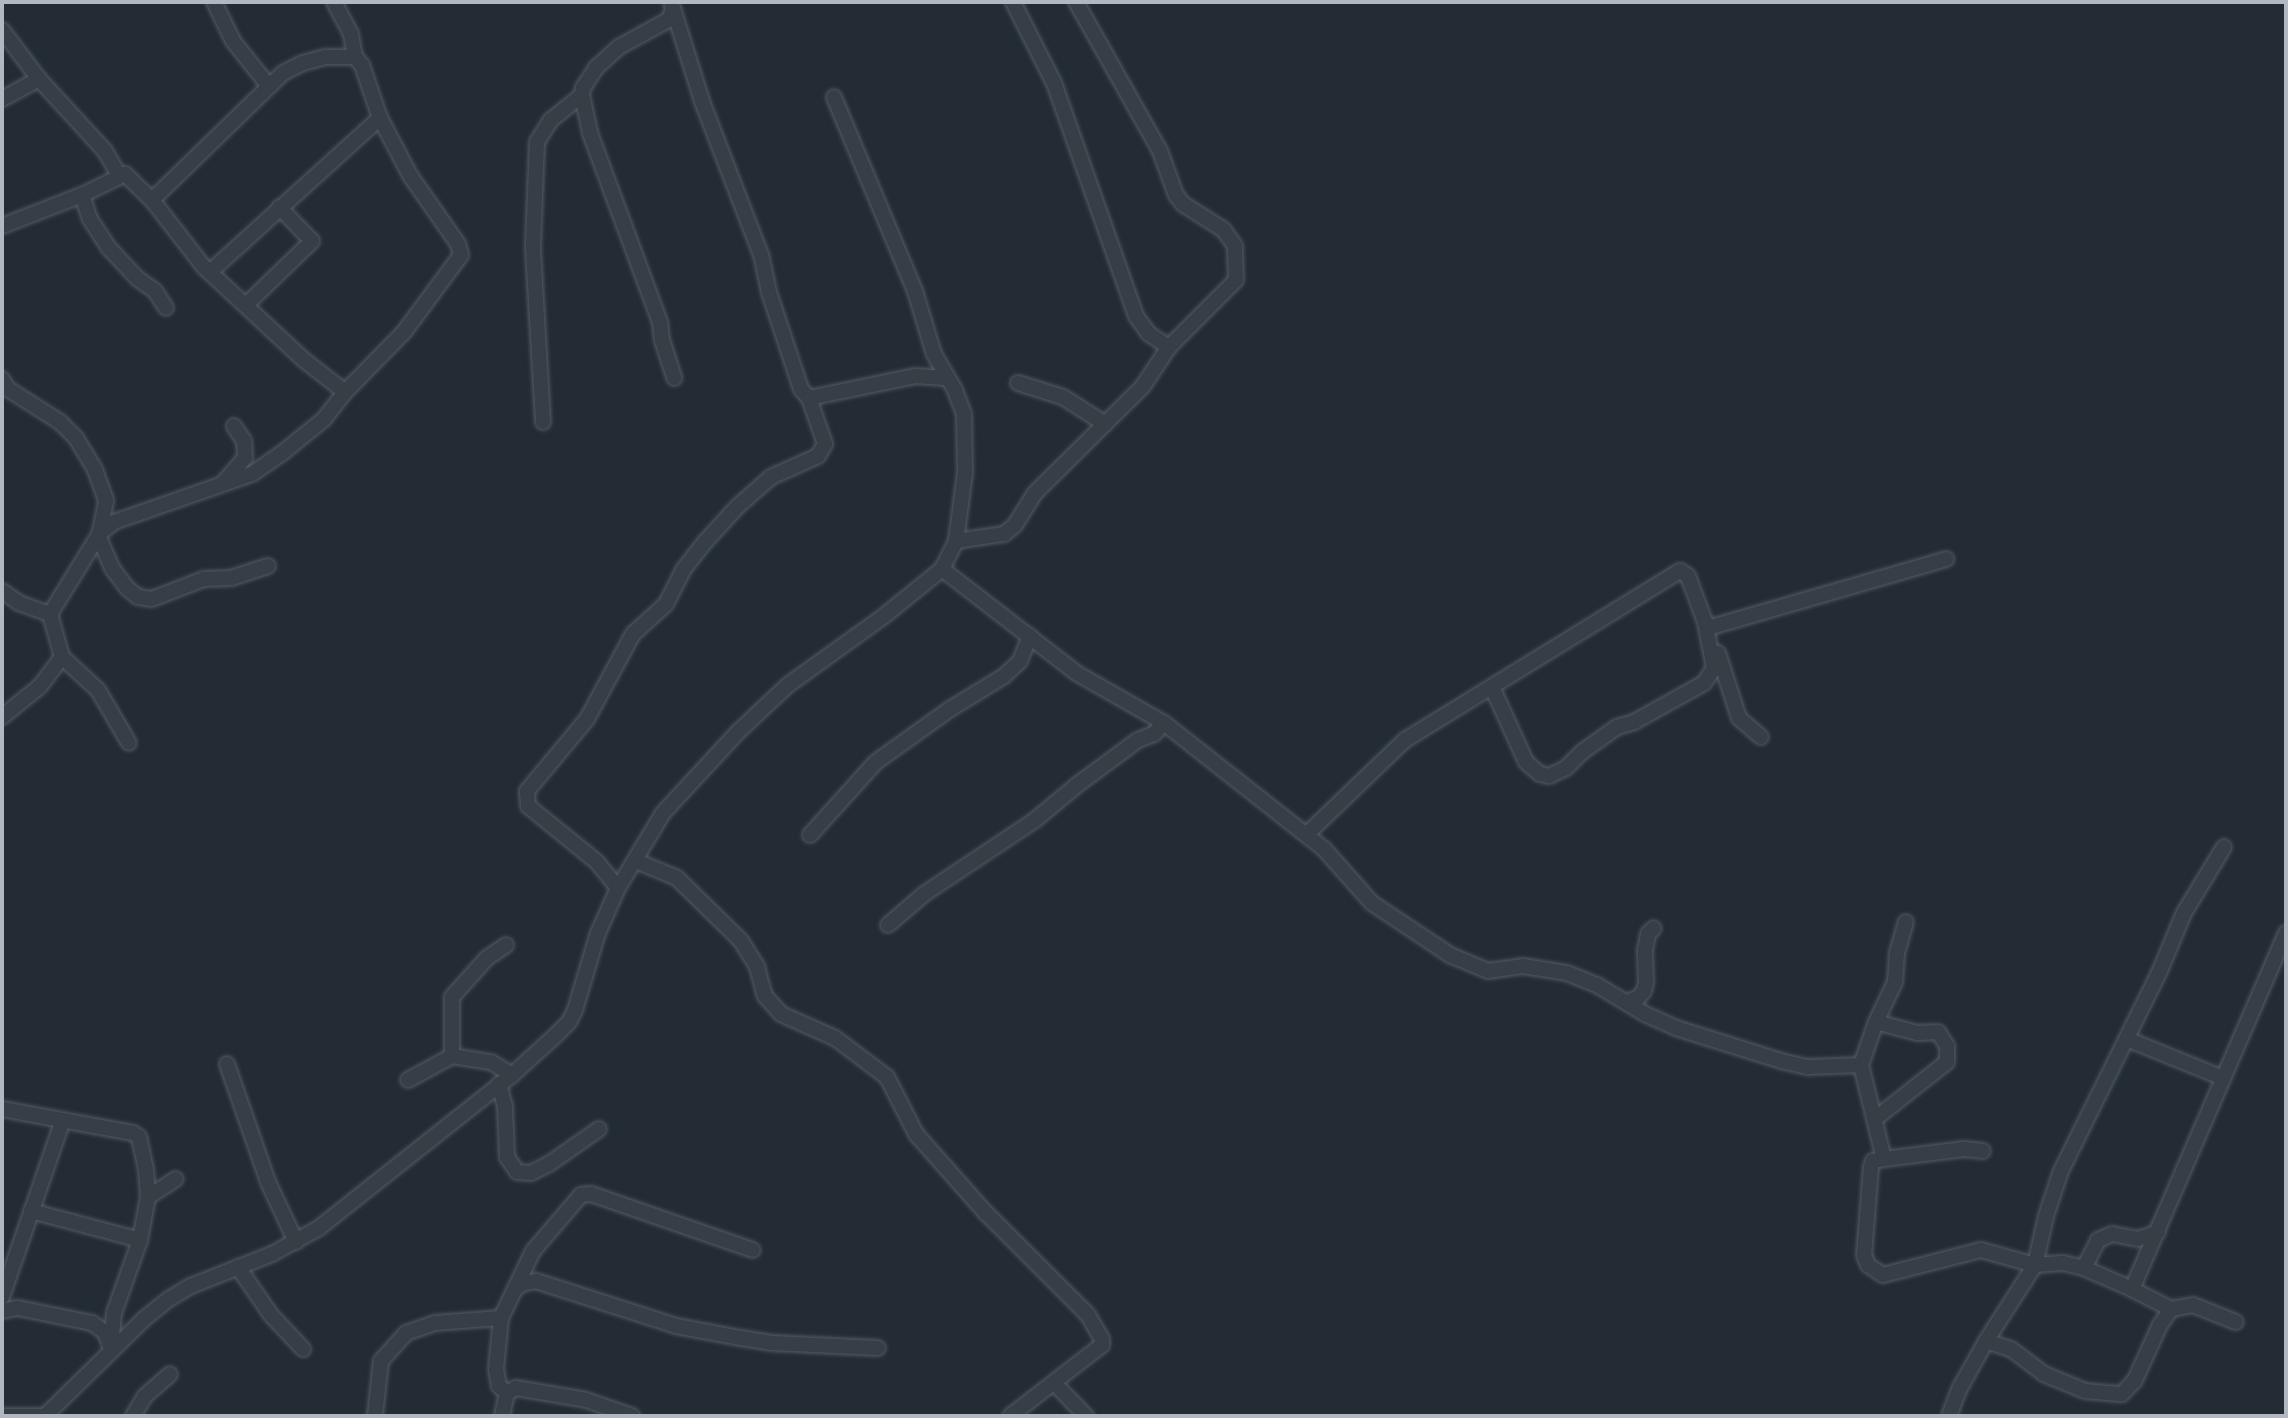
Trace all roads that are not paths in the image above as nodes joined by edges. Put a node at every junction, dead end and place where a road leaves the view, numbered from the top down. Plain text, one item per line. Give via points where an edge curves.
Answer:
1 (214, 2) edge
2 (334, 2) edge
3 (1013, 2) edge
4 (1076, 2) edge
5 (672, 5) edge
6 (2, 30) edge
7 (355, 57) junction
8 (39, 79) junction
9 (268, 85) junction
10 (582, 95) junction
11 (834, 97) dead end
12 (2, 99) edge
13 (380, 118) junction
14 (119, 175) junction
15 (82, 195) junction
16 (152, 200) junction
17 (279, 207) junction
18 (2, 226) edge
19 (211, 271) junction
20 (246, 305) junction
21 (166, 308) dead end
22 (1169, 347) junction
23 (674, 377) dead end
24 (945, 378) junction
25 (1018, 383) dead end
26 (4, 387) edge
27 (345, 392) junction
28 (809, 398) junction
29 (544, 422) dead end
30 (1105, 424) junction
31 (234, 426) dead end
32 (220, 486) junction
33 (106, 501) junction
34 (132, 516) junction
35 (100, 533) junction
36 (956, 541) junction
37 (1946, 559) dead end
38 (268, 566) dead end
39 (942, 569) junction
40 (2, 591) edge
41 (50, 614) junction
42 (1708, 624) junction
43 (1030, 636) junction
44 (62, 657) junction
45 (1492, 687) junction
46 (2, 717) edge
47 (1164, 723) junction
48 (1761, 737) dead end
49 (130, 743) dead end
50 (1307, 834) junction
51 (810, 835) dead end
52 (2224, 847) dead end
53 (636, 860) junction
54 (618, 888) junction
55 (1906, 922) dead end
56 (888, 925) dead end
57 (1654, 928) dead end
58 (2286, 933) edge
59 (506, 945) dead end
60 (1627, 1002) junction
61 (1876, 1022) junction
62 (2127, 1040) junction
63 (452, 1056) junction
64 (227, 1064) dead end
65 (1861, 1065) junction
66 (512, 1075) junction
67 (2223, 1077) junction
68 (408, 1080) dead end
69 (499, 1084) junction
70 (2, 1109) edge
71 (1876, 1118) junction
72 (63, 1121) junction
73 (599, 1129) dead end
74 (1983, 1151) dead end
75 (1884, 1159) junction
76 (176, 1179) dead end
77 (148, 1197) junction
78 (31, 1212) junction
79 (2158, 1232) junction
80 (140, 1240) junction
81 (296, 1242) junction
82 (753, 1250) dead end
83 (2035, 1265) junction
84 (238, 1267) junction
85 (2084, 1268) junction
86 (515, 1289) junction
87 (2132, 1289) junction
88 (2, 1297) edge
89 (2171, 1309) junction
90 (2, 1311) edge
91 (501, 1318) junction
92 (2236, 1322) dead end
93 (1986, 1341) junction
94 (878, 1348) dead end
95 (303, 1349) dead end
96 (111, 1351) junction
97 (170, 1374) dead end
98 (1055, 1384) junction
99 (507, 1393) junction
100 (2, 1416) edge
101 (40, 1416) edge
102 (133, 1416) edge
103 (375, 1416) edge
104 (502, 1416) edge
105 (632, 1416) edge
106 (1010, 1416) edge
107 (1086, 1416) edge
108 (1949, 1416) edge

1 - 9 street via 233,41
2 - 7 street via 351,34
3 - 22 street via 1054,83 1136,316 1149,334
4 - 22 street via 1160,151 1176,195 1223,230 1235,246 1236,280
5 - 10 street via 670,19 618,47 596,68
5 - 28 street via 702,101 761,256 801,389
6 - 8 street
7 - 9 street via 303,63
7 - 13 street
8 - 12 street
8 - 14 street via 105,151
9 - 16 street
10 - 23 street via 590,133 660,321
10 - 29 street via 551,120 537,142 533,246
11 - 24 street via 915,291
13 - 17 street
13 - 27 street via 461,255 404,332
14 - 15 street
14 - 16 street via 133,179
15 - 18 street
15 - 21 street via 90,219 109,248 155,291
16 - 19 street via 179,238
17 - 19 street
17 - 20 street via 312,241
19 - 20 street
20 - 27 street
22 - 30 street via 1143,386
24 - 28 street via 915,376
24 - 36 street via 964,414 965,473
25 - 30 street via 1063,397
26 - 33 street via 60,422 76,438
27 - 32 street via 324,419 281,454 252,474
28 - 54 street via 825,444 823,451 771,477 706,541 683,570 666,604 633,634 587,719 527,791 528,806 597,862
30 - 36 street via 1034,494 1004,534
31 - 32 street via 244,441 245,458
32 - 34 street
33 - 34 street
33 - 35 street
34 - 35 street
35 - 38 street via 113,568 138,597 152,599 204,579 232,578
35 - 41 street
36 - 39 street
37 - 42 street
39 - 43 street
39 - 53 street via 789,685 739,731 663,813
40 - 41 street
41 - 44 street
42 - 45 street via 1688,576 1679,571
42 - 45 street via 1714,668 1704,682 1617,727 1549,776 1526,762
42 - 48 street via 1739,718
43 - 47 street via 1078,674
43 - 51 street via 1020,661 1004,676 876,762
44 - 46 street via 39,687
44 - 49 street via 99,690
45 - 50 street via 1405,740
47 - 50 street
47 - 56 street via 1035,820 924,894
50 - 60 street via 1372,903 1450,956 1489,971 1523,966 1567,973
52 - 62 street via 2184,913
53 - 54 street
53 - 98 street via 685,884 741,942 757,967 765,996 781,1014 835,1038 887,1077 916,1134 986,1213 1088,1315 1102,1345
54 - 66 street via 569,1021
55 - 61 street via 1895,982
57 - 60 street via 1645,950 1644,991
58 - 67 street
59 - 63 street via 487,958 452,997
60 - 65 street via 1676,1028 1781,1061 1808,1067
61 - 65 street
61 - 71 street via 1918,1033 1938,1032 1947,1046 1947,1062
62 - 67 street
62 - 83 street via 2061,1171
63 - 66 street via 491,1062
63 - 68 street
64 - 81 street via 268,1182
65 - 71 street
66 - 69 street
67 - 79 street
69 - 73 street via 507,1157 517,1172 531,1173 549,1164
69 - 81 street
70 - 72 street
71 - 75 street
72 - 77 street via 136,1135
72 - 78 street
74 - 75 street via 1964,1149
75 - 83 street via 1873,1161 1871,1167 1864,1255 1873,1270 1883,1275 1980,1250
76 - 77 street
77 - 80 street
78 - 80 street
78 - 88 street
79 - 85 street via 2138,1239 2112,1234 2098,1240
79 - 87 street
80 - 96 street via 114,1313
81 - 84 street
82 - 86 street via 592,1194 581,1195 533,1251
83 - 85 street via 2063,1263
83 - 93 street
84 - 95 street via 271,1315
84 - 96 street via 169,1299
85 - 87 street
86 - 91 street
86 - 94 street via 537,1281 676,1326 741,1338
87 - 89 street
89 - 92 street via 2193,1305
89 - 93 street via 2135,1380 2122,1394 2085,1391 2045,1374 2011,1349
90 - 96 street via 18,1308 92,1323 105,1332
91 - 99 street via 496,1369 499,1387
91 - 103 street via 435,1323 406,1333 381,1361
93 - 108 street
96 - 101 street
97 - 102 street via 145,1396
98 - 106 street
98 - 107 street
99 - 104 street
99 - 105 street via 531,1389 586,1400
100 - 101 street

